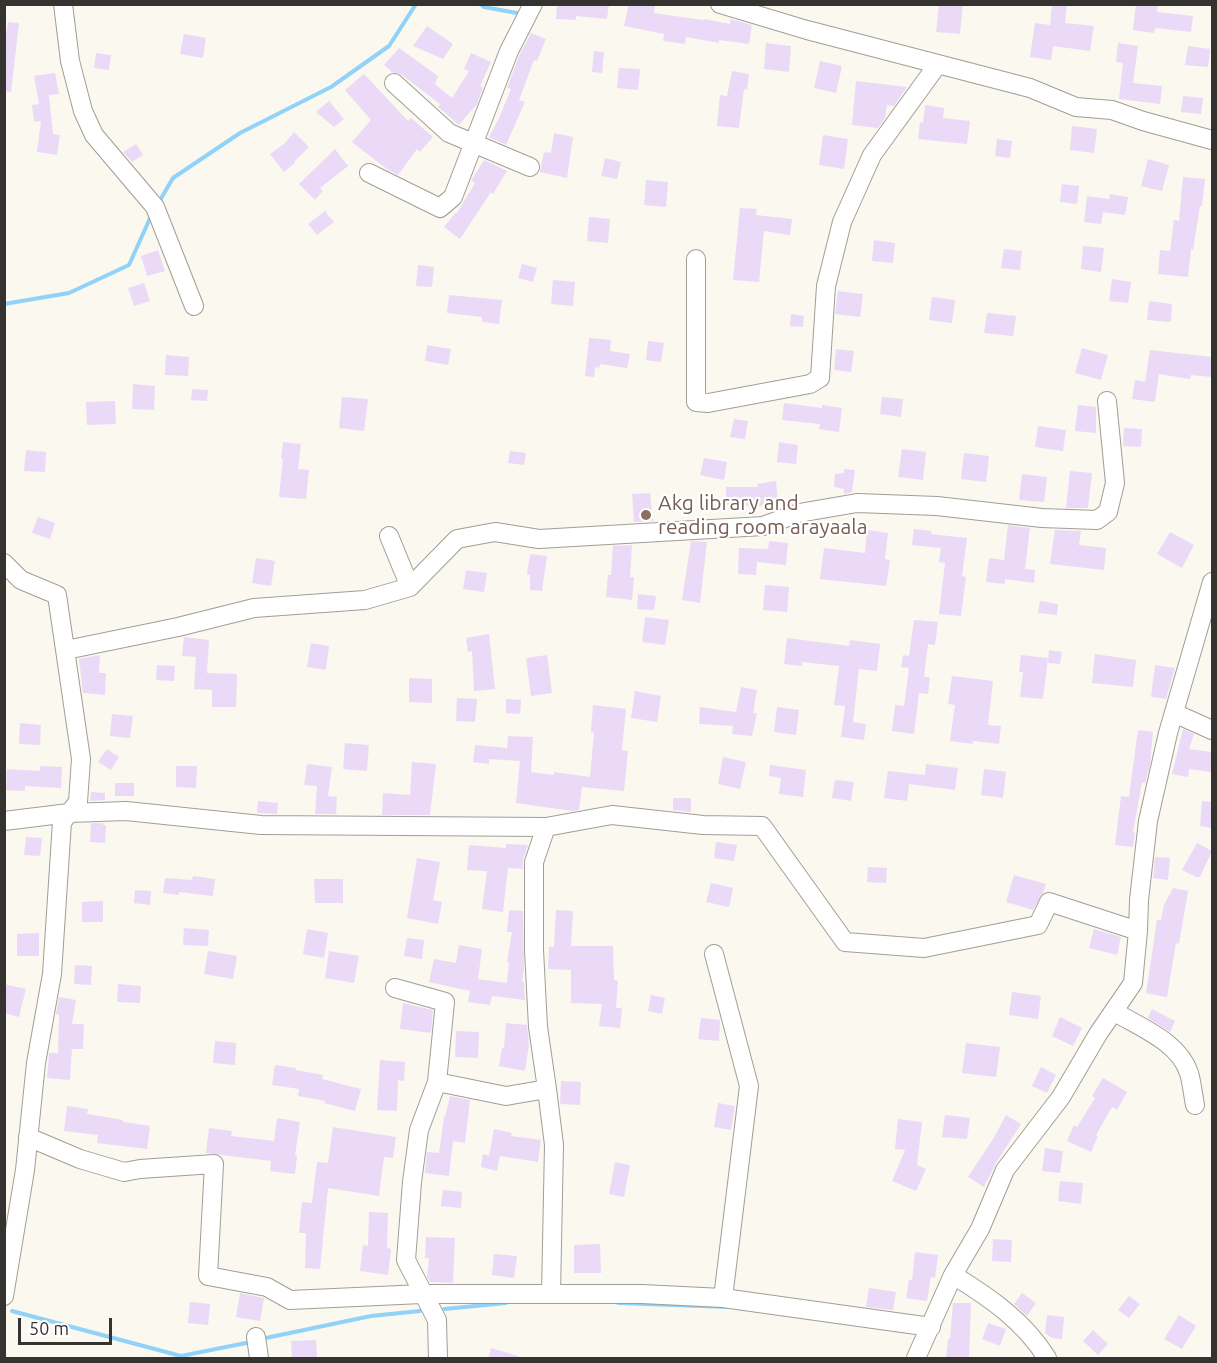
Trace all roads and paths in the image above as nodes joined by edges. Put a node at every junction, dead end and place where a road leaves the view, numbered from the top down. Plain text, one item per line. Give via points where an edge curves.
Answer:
1 (63, 4) edge
2 (533, 4) edge
3 (720, 4) edge
4 (938, 64) junction
5 (394, 83) dead end
6 (1212, 140) edge
7 (474, 143) junction
8 (530, 167) dead end
9 (369, 173) dead end
10 (696, 258) dead end
11 (194, 306) dead end
12 (1107, 401) dead end
13 (389, 536) dead end
14 (4, 563) edge
15 (1212, 582) edge
16 (410, 587) junction
17 (66, 650) junction
18 (1174, 713) junction
19 (1212, 730) edge
20 (69, 813) junction
21 (4, 822) edge
22 (546, 827) junction
23 (1138, 932) junction
24 (714, 954) dead end
25 (395, 988) dead end
26 (1115, 1012) junction
27 (437, 1082) junction
28 (547, 1089) junction
29 (1195, 1105) dead end
30 (28, 1137) junction
31 (952, 1275) junction
32 (422, 1294) junction
33 (551, 1294) junction
34 (4, 1296) edge
35 (723, 1298) junction
36 (931, 1327) junction
37 (256, 1338) dead end
38 (259, 1359) edge
39 (438, 1359) edge
40 (916, 1359) edge
41 (1047, 1359) edge

1 - 11 street via 70,61 83,111 94,135 155,207
2 - 7 street via 509,51
3 - 4 street
4 - 6 street via 1029,88 1076,107 1112,110
4 - 10 street via 873,155 842,222 826,286 819,378 810,384 696,402
5 - 7 street via 449,133
7 - 8 street
7 - 9 street via 453,197 440,208
12 - 16 street via 1115,483 1108,512 1097,520 857,503 799,513 763,526 539,539 495,532 456,539
13 - 16 street
14 - 17 street via 21,580 57,595
15 - 18 street
16 - 17 street via 365,600 254,608
17 - 20 street via 81,759 78,802
18 - 19 street
18 - 23 street via 1148,821
20 - 21 street
20 - 22 street via 126,811 261,825
20 - 30 street via 62,822 52,974
22 - 23 street via 612,815 703,825 762,826 845,942 924,948 1006,932 1038,925 1049,902
22 - 28 street via 534,862 534,896 538,1028
23 - 26 street via 1133,983
24 - 35 street via 749,1086
25 - 27 street via 445,1002
26 - 29 street via 1173,1047 1182,1057
26 - 31 street via 1061,1097 1005,1170 980,1229
27 - 28 street via 506,1096
27 - 32 street via 419,1130 406,1260
28 - 33 street via 555,1144
30 - 32 street via 124,1172 214,1164 208,1276 267,1287 290,1300
30 - 34 street
31 - 36 street
31 - 41 street via 1008,1313 1037,1342
32 - 33 street
32 - 39 street via 437,1320
33 - 35 street
35 - 36 street
36 - 40 street
37 - 38 street

